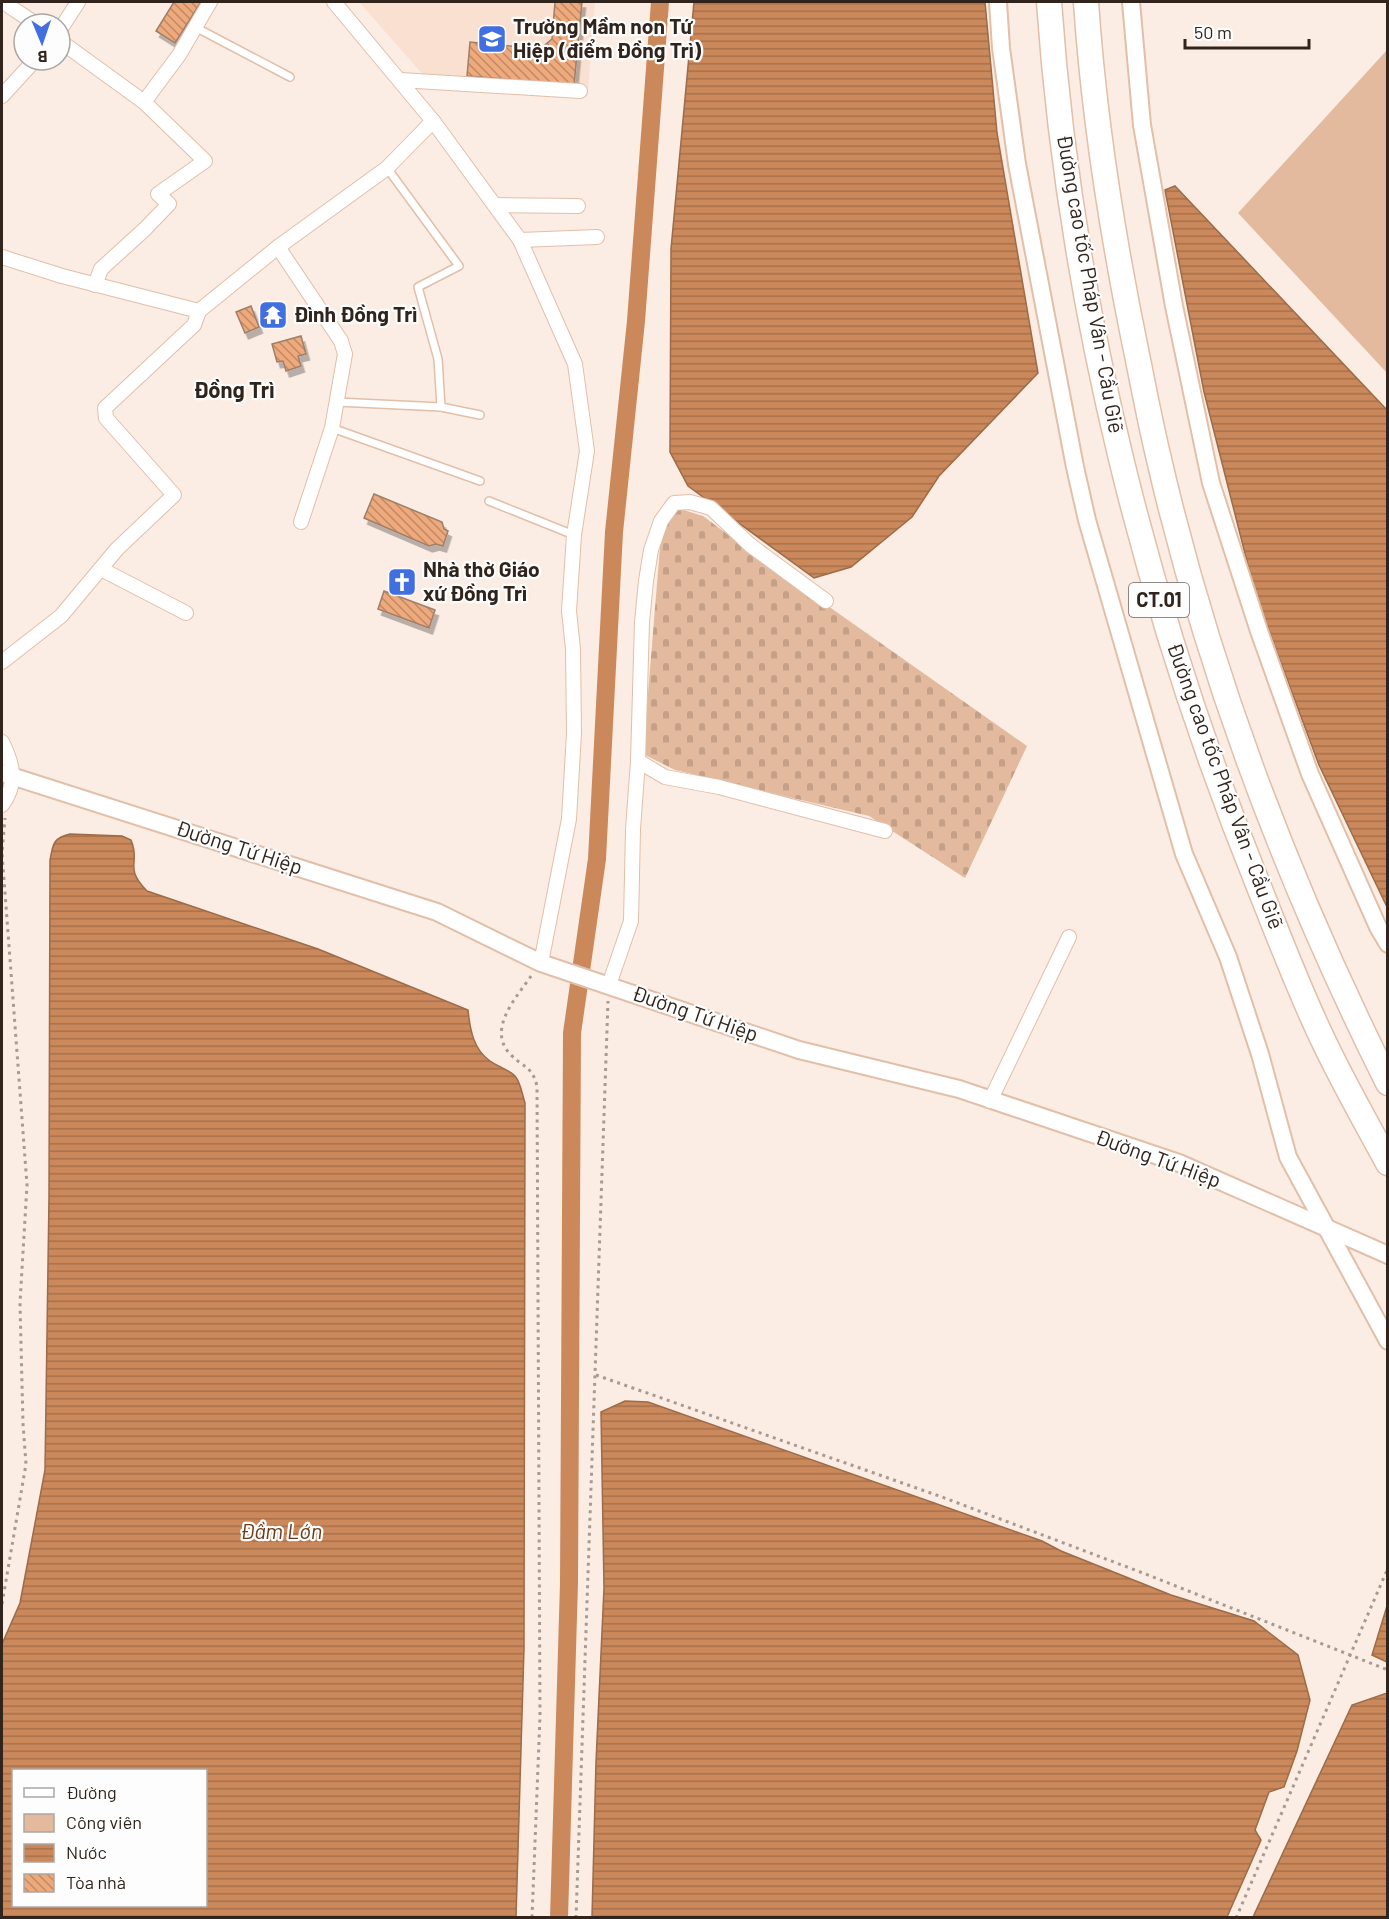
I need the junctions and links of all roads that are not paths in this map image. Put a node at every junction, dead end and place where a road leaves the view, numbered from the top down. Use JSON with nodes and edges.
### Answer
{"nodes":[{"id":1,"x":3,"y":2,"type":"edge"},
{"id":2,"x":210,"y":2,"type":"edge"},
{"id":3,"x":334,"y":2,"type":"edge"},
{"id":4,"x":998,"y":2,"type":"edge"},
{"id":5,"x":1049,"y":2,"type":"edge"},
{"id":6,"x":1086,"y":2,"type":"edge"},
{"id":7,"x":1131,"y":2,"type":"edge"},
{"id":8,"x":18,"y":12,"type":"edge"},
{"id":9,"x":195,"y":27,"type":"junction"},
{"id":10,"x":72,"y":50,"type":"edge"},
{"id":11,"x":23,"y":72,"type":"edge"},
{"id":12,"x":290,"y":77,"type":"dead end"},
{"id":13,"x":400,"y":80,"type":"junction"},
{"id":14,"x":580,"y":92,"type":"dead end"},
{"id":15,"x":2,"y":96,"type":"edge"},
{"id":16,"x":144,"y":102,"type":"junction"},
{"id":17,"x":433,"y":121,"type":"junction"},
{"id":18,"x":387,"y":168,"type":"junction"},
{"id":19,"x":495,"y":205,"type":"junction"},
{"id":20,"x":578,"y":206,"type":"dead end"},
{"id":21,"x":597,"y":237,"type":"dead end"},
{"id":22,"x":520,"y":240,"type":"junction"},
{"id":23,"x":278,"y":247,"type":"junction"},
{"id":24,"x":2,"y":257,"type":"edge"},
{"id":25,"x":95,"y":285,"type":"junction"},
{"id":26,"x":199,"y":311,"type":"junction"},
{"id":27,"x":337,"y":402,"type":"junction"},
{"id":28,"x":441,"y":407,"type":"junction"},
{"id":29,"x":480,"y":415,"type":"dead end"},
{"id":30,"x":332,"y":428,"type":"junction"},
{"id":31,"x":480,"y":481,"type":"dead end"},
{"id":32,"x":489,"y":501,"type":"dead end"},
{"id":33,"x":301,"y":522,"type":"dead end"},
{"id":34,"x":574,"y":535,"type":"junction"},
{"id":35,"x":101,"y":568,"type":"junction"},
{"id":36,"x":826,"y":601,"type":"dead end"},
{"id":37,"x":186,"y":612,"type":"dead end"},
{"id":38,"x":2,"y":662,"type":"edge"},
{"id":39,"x":2,"y":742,"type":"edge"},
{"id":40,"x":638,"y":761,"type":"junction"},
{"id":41,"x":7,"y":774,"type":"edge"},
{"id":42,"x":4,"y":802,"type":"edge"},
{"id":43,"x":885,"y":831,"type":"dead end"},
{"id":44,"x":1069,"y":937,"type":"dead end"},
{"id":45,"x":1388,"y":944,"type":"edge"},
{"id":46,"x":547,"y":965,"type":"junction"},
{"id":47,"x":609,"y":985,"type":"junction"},
{"id":48,"x":1388,"y":1083,"type":"edge"},
{"id":49,"x":990,"y":1101,"type":"junction"},
{"id":50,"x":1388,"y":1163,"type":"edge"},
{"id":51,"x":1327,"y":1230,"type":"junction"},
{"id":52,"x":1388,"y":1255,"type":"edge"},
{"id":53,"x":1388,"y":1341,"type":"edge"}],
"edges":[{"from":1,"to":8,"type":"street"},
{"from":2,"to":9,"type":"street"},
{"from":3,"to":13,"type":"street"},
{"from":4,"to":51,"type":"street"},
{"from":5,"to":50,"type":"highway","name":"Đường cao tốc Pháp Vân - Cầu Giẽ","number":"CT.01"},
{"from":6,"to":48,"type":"highway","name":"Đường cao tốc Pháp Vân - Cầu Giẽ","number":"CT.01"},
{"from":7,"to":45,"type":"street"},
{"from":9,"to":12,"type":"lane"},
{"from":9,"to":16,"type":"street"},
{"from":10,"to":16,"type":"street"},
{"from":11,"to":15,"type":"street"},
{"from":13,"to":14,"type":"street"},
{"from":13,"to":17,"type":"street"},
{"from":16,"to":25,"type":"street"},
{"from":17,"to":18,"type":"street"},
{"from":17,"to":19,"type":"street"},
{"from":18,"to":23,"type":"street"},
{"from":18,"to":28,"type":"lane"},
{"from":19,"to":20,"type":"street"},
{"from":19,"to":22,"type":"street"},
{"from":21,"to":22,"type":"street"},
{"from":22,"to":34,"type":"street"},
{"from":23,"to":26,"type":"street"},
{"from":23,"to":27,"type":"street"},
{"from":24,"to":25,"type":"street"},
{"from":25,"to":26,"type":"street"},
{"from":26,"to":35,"type":"street"},
{"from":27,"to":28,"type":"lane"},
{"from":27,"to":30,"type":"street"},
{"from":28,"to":29,"type":"lane"},
{"from":30,"to":31,"type":"lane"},
{"from":30,"to":33,"type":"street"},
{"from":32,"to":34,"type":"lane"},
{"from":34,"to":46,"type":"street"},
{"from":35,"to":37,"type":"street"},
{"from":35,"to":38,"type":"street"},
{"from":36,"to":40,"type":"street"},
{"from":39,"to":41,"type":"street"},
{"from":40,"to":43,"type":"street"},
{"from":40,"to":47,"type":"street"},
{"from":41,"to":42,"type":"street"},
{"from":41,"to":46,"type":"street","name":"Đường Tứ Hiệp"},
{"from":44,"to":49,"type":"street"},
{"from":46,"to":47,"type":"street","name":"Đường Tứ Hiệp"},
{"from":47,"to":49,"type":"street","name":"Đường Tứ Hiệp"},
{"from":49,"to":51,"type":"street","name":"Đường Tứ Hiệp"},
{"from":51,"to":52,"type":"street","name":"Đường Tứ Hiệp"},
{"from":51,"to":53,"type":"street"}]}
